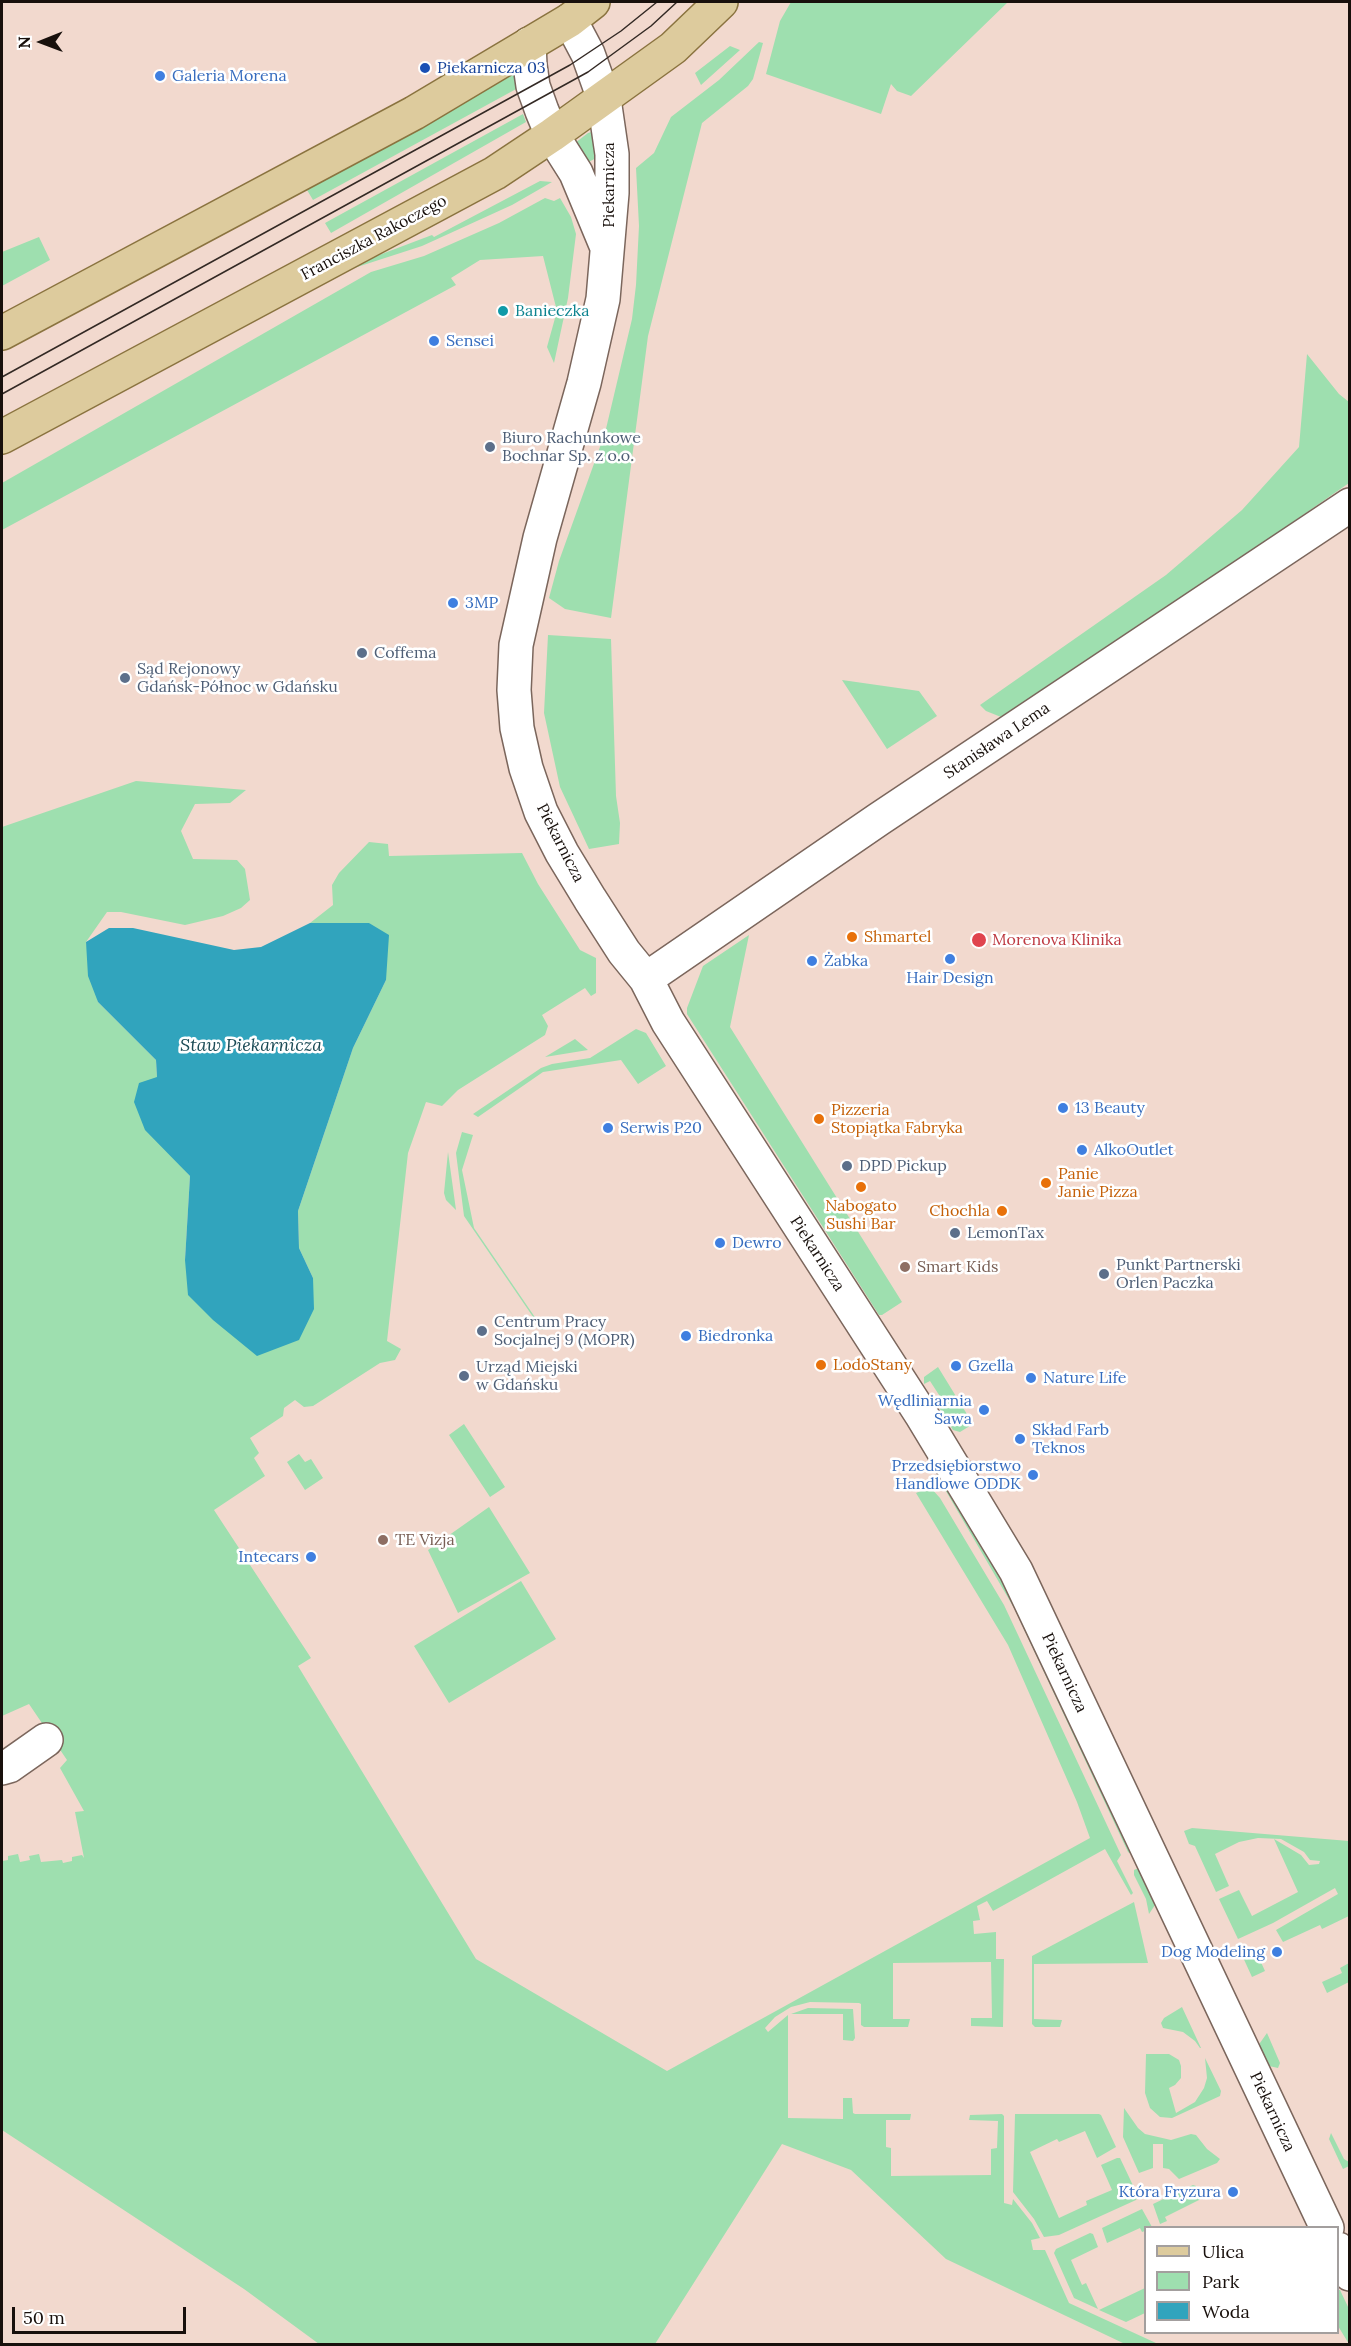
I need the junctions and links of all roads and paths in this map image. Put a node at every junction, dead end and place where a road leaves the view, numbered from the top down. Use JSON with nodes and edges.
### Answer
{"nodes":[{"id":1,"x":721,"y":2,"type":"edge"},
{"id":2,"x":581,"y":11,"type":"edge"},
{"id":3,"x":529,"y":44,"type":"junction"},
{"id":4,"x":604,"y":99,"type":"junction"},
{"id":5,"x":552,"y":135,"type":"junction"},
{"id":6,"x":608,"y":249,"type":"junction"},
{"id":7,"x":2,"y":333,"type":"edge"},
{"id":8,"x":2,"y":437,"type":"edge"},
{"id":9,"x":1350,"y":505,"type":"edge"},
{"id":10,"x":646,"y":979,"type":"junction"},
{"id":11,"x":46,"y":1740,"type":"dead end"},
{"id":12,"x":2,"y":1768,"type":"edge"},
{"id":13,"x":1327,"y":2226,"type":"edge"},
{"id":14,"x":1339,"y":2251,"type":"edge"},
{"id":15,"x":1350,"y":2274,"type":"edge"}],
"edges":[{"from":1,"to":4,"type":"main road","name":"Franciszka Rakoczego"},
{"from":2,"to":3,"type":"main road"},
{"from":2,"to":4,"type":"street","name":"Piekarnicza"},
{"from":3,"to":5,"type":"street","name":"Piekarnicza"},
{"from":3,"to":7,"type":"main road"},
{"from":4,"to":5,"type":"main road","name":"Franciszka Rakoczego"},
{"from":4,"to":6,"type":"street","name":"Piekarnicza"},
{"from":5,"to":6,"type":"street","name":"Piekarnicza"},
{"from":5,"to":8,"type":"main road","name":"Franciszka Rakoczego"},
{"from":6,"to":10,"type":"street","name":"Piekarnicza"},
{"from":9,"to":10,"type":"street","name":"Stanisława Lema"},
{"from":10,"to":13,"type":"street","name":"Piekarnicza"},
{"from":11,"to":12,"type":"street"},
{"from":14,"to":15,"type":"street"}]}
